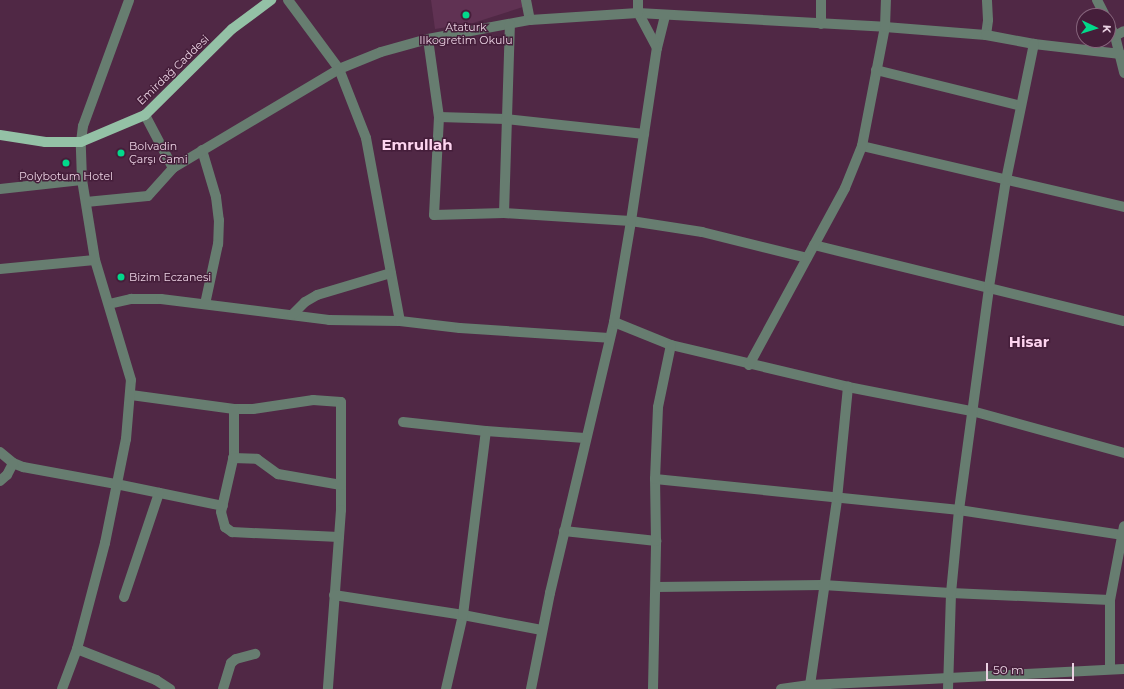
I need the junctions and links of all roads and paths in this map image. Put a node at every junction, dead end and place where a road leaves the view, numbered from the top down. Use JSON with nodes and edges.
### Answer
{"nodes":[{"id":1,"x":129,"y":0,"type":"edge"},
{"id":2,"x":271,"y":0,"type":"edge"},
{"id":3,"x":288,"y":0,"type":"edge"},
{"id":4,"x":526,"y":0,"type":"edge"},
{"id":5,"x":638,"y":0,"type":"edge"},
{"id":6,"x":821,"y":0,"type":"edge"},
{"id":7,"x":886,"y":0,"type":"edge"},
{"id":8,"x":987,"y":0,"type":"edge"},
{"id":9,"x":638,"y":13,"type":"junction"},
{"id":10,"x":665,"y":15,"type":"junction"},
{"id":11,"x":530,"y":20,"type":"junction"},
{"id":12,"x":510,"y":24,"type":"junction"},
{"id":13,"x":821,"y":24,"type":"junction"},
{"id":14,"x":885,"y":27,"type":"junction"},
{"id":15,"x":1119,"y":34,"type":"edge"},
{"id":16,"x":986,"y":35,"type":"junction"},
{"id":17,"x":428,"y":39,"type":"junction"},
{"id":18,"x":1034,"y":44,"type":"junction"},
{"id":19,"x":657,"y":48,"type":"junction"},
{"id":20,"x":1120,"y":54,"type":"junction"},
{"id":21,"x":339,"y":69,"type":"junction"},
{"id":22,"x":876,"y":70,"type":"junction"},
{"id":23,"x":1124,"y":73,"type":"edge"},
{"id":24,"x":1021,"y":106,"type":"junction"},
{"id":25,"x":145,"y":114,"type":"junction"},
{"id":26,"x":439,"y":117,"type":"junction"},
{"id":27,"x":506,"y":119,"type":"junction"},
{"id":28,"x":644,"y":134,"type":"junction"},
{"id":29,"x":0,"y":135,"type":"edge"},
{"id":30,"x":81,"y":142,"type":"junction"},
{"id":31,"x":862,"y":146,"type":"junction"},
{"id":32,"x":202,"y":150,"type":"junction"},
{"id":33,"x":173,"y":168,"type":"junction"},
{"id":34,"x":82,"y":180,"type":"junction"},
{"id":35,"x":1006,"y":180,"type":"junction"},
{"id":36,"x":0,"y":189,"type":"edge"},
{"id":37,"x":86,"y":202,"type":"junction"},
{"id":38,"x":1124,"y":207,"type":"edge"},
{"id":39,"x":504,"y":213,"type":"junction"},
{"id":40,"x":631,"y":221,"type":"junction"},
{"id":41,"x":814,"y":245,"type":"junction"},
{"id":42,"x":807,"y":258,"type":"junction"},
{"id":43,"x":95,"y":260,"type":"junction"},
{"id":44,"x":0,"y":269,"type":"edge"},
{"id":45,"x":391,"y":273,"type":"junction"},
{"id":46,"x":989,"y":287,"type":"junction"},
{"id":47,"x":109,"y":304,"type":"junction"},
{"id":48,"x":205,"y":304,"type":"junction"},
{"id":49,"x":292,"y":315,"type":"junction"},
{"id":50,"x":400,"y":321,"type":"junction"},
{"id":51,"x":1124,"y":321,"type":"edge"},
{"id":52,"x":614,"y":322,"type":"junction"},
{"id":53,"x":609,"y":338,"type":"junction"},
{"id":54,"x":671,"y":345,"type":"junction"},
{"id":55,"x":749,"y":365,"type":"junction"},
{"id":56,"x":848,"y":387,"type":"junction"},
{"id":57,"x":131,"y":395,"type":"junction"},
{"id":58,"x":234,"y":409,"type":"junction"},
{"id":59,"x":972,"y":411,"type":"junction"},
{"id":60,"x":403,"y":422,"type":"dead end"},
{"id":61,"x":486,"y":431,"type":"junction"},
{"id":62,"x":585,"y":438,"type":"junction"},
{"id":63,"x":0,"y":452,"type":"edge"},
{"id":64,"x":1124,"y":453,"type":"edge"},
{"id":65,"x":233,"y":458,"type":"junction"},
{"id":66,"x":13,"y":463,"type":"junction"},
{"id":67,"x":655,"y":479,"type":"junction"},
{"id":68,"x":0,"y":481,"type":"edge"},
{"id":69,"x":116,"y":484,"type":"junction"},
{"id":70,"x":341,"y":485,"type":"junction"},
{"id":71,"x":159,"y":493,"type":"junction"},
{"id":72,"x":837,"y":499,"type":"junction"},
{"id":73,"x":223,"y":506,"type":"junction"},
{"id":74,"x":959,"y":510,"type":"junction"},
{"id":75,"x":564,"y":531,"type":"junction"},
{"id":76,"x":1123,"y":531,"type":"edge"},
{"id":77,"x":339,"y":536,"type":"junction"},
{"id":78,"x":656,"y":541,"type":"junction"},
{"id":79,"x":823,"y":584,"type":"junction"},
{"id":80,"x":656,"y":587,"type":"junction"},
{"id":81,"x":951,"y":594,"type":"junction"},
{"id":82,"x":334,"y":595,"type":"junction"},
{"id":83,"x":124,"y":598,"type":"dead end"},
{"id":84,"x":1110,"y":600,"type":"junction"},
{"id":85,"x":463,"y":615,"type":"junction"},
{"id":86,"x":542,"y":630,"type":"junction"},
{"id":87,"x":77,"y":649,"type":"junction"},
{"id":88,"x":254,"y":654,"type":"dead end"},
{"id":89,"x":1110,"y":669,"type":"junction"},
{"id":90,"x":1124,"y":669,"type":"edge"},
{"id":91,"x":948,"y":677,"type":"junction"},
{"id":92,"x":806,"y":686,"type":"edge"},
{"id":93,"x":62,"y":689,"type":"edge"},
{"id":94,"x":170,"y":689,"type":"edge"},
{"id":95,"x":222,"y":689,"type":"edge"},
{"id":96,"x":328,"y":689,"type":"edge"},
{"id":97,"x":446,"y":689,"type":"edge"},
{"id":98,"x":531,"y":689,"type":"edge"},
{"id":99,"x":653,"y":689,"type":"edge"},
{"id":100,"x":781,"y":689,"type":"edge"},
{"id":101,"x":948,"y":689,"type":"edge"}],
"edges":[{"from":1,"to":30,"type":"street"},
{"from":2,"to":25,"type":"main road","name":"Emirdağ Caddesi"},
{"from":3,"to":21,"type":"street"},
{"from":4,"to":11,"type":"street"},
{"from":5,"to":9,"type":"street"},
{"from":6,"to":13,"type":"street"},
{"from":7,"to":14,"type":"street"},
{"from":8,"to":16,"type":"street"},
{"from":9,"to":10,"type":"street"},
{"from":9,"to":11,"type":"street"},
{"from":9,"to":19,"type":"street"},
{"from":10,"to":13,"type":"street"},
{"from":10,"to":19,"type":"street"},
{"from":11,"to":12,"type":"street"},
{"from":12,"to":17,"type":"street"},
{"from":12,"to":27,"type":"street"},
{"from":13,"to":14,"type":"street"},
{"from":14,"to":16,"type":"street"},
{"from":14,"to":22,"type":"street"},
{"from":15,"to":20,"type":"street"},
{"from":16,"to":18,"type":"street"},
{"from":17,"to":21,"type":"street"},
{"from":17,"to":26,"type":"street"},
{"from":18,"to":20,"type":"street"},
{"from":18,"to":24,"type":"street"},
{"from":19,"to":28,"type":"street"},
{"from":20,"to":23,"type":"street"},
{"from":21,"to":32,"type":"street"},
{"from":21,"to":45,"type":"street"},
{"from":22,"to":24,"type":"street"},
{"from":22,"to":31,"type":"street"},
{"from":24,"to":35,"type":"street"},
{"from":25,"to":30,"type":"main road","name":"Emirdağ Caddesi"},
{"from":25,"to":33,"type":"street"},
{"from":26,"to":27,"type":"street"},
{"from":26,"to":39,"type":"street"},
{"from":27,"to":28,"type":"street"},
{"from":27,"to":39,"type":"street"},
{"from":28,"to":40,"type":"street"},
{"from":29,"to":30,"type":"main road"},
{"from":30,"to":34,"type":"street"},
{"from":31,"to":35,"type":"street"},
{"from":31,"to":41,"type":"street"},
{"from":32,"to":33,"type":"street"},
{"from":32,"to":48,"type":"street"},
{"from":33,"to":37,"type":"street"},
{"from":34,"to":36,"type":"street"},
{"from":34,"to":37,"type":"street"},
{"from":35,"to":38,"type":"street"},
{"from":35,"to":46,"type":"street"},
{"from":37,"to":43,"type":"street"},
{"from":39,"to":40,"type":"street"},
{"from":40,"to":42,"type":"street"},
{"from":40,"to":52,"type":"street"},
{"from":41,"to":42,"type":"street"},
{"from":41,"to":46,"type":"street"},
{"from":42,"to":55,"type":"street"},
{"from":43,"to":44,"type":"street"},
{"from":43,"to":47,"type":"street"},
{"from":45,"to":49,"type":"street"},
{"from":45,"to":50,"type":"street"},
{"from":46,"to":51,"type":"street"},
{"from":46,"to":59,"type":"street"},
{"from":47,"to":48,"type":"street"},
{"from":47,"to":57,"type":"street"},
{"from":48,"to":49,"type":"street"},
{"from":49,"to":50,"type":"street"},
{"from":50,"to":53,"type":"street"},
{"from":52,"to":53,"type":"street"},
{"from":52,"to":54,"type":"street"},
{"from":53,"to":62,"type":"street"},
{"from":54,"to":55,"type":"street"},
{"from":54,"to":67,"type":"street"},
{"from":55,"to":56,"type":"street"},
{"from":56,"to":59,"type":"street"},
{"from":56,"to":72,"type":"street"},
{"from":57,"to":58,"type":"street"},
{"from":57,"to":69,"type":"street"},
{"from":58,"to":65,"type":"street"},
{"from":58,"to":70,"type":"street"},
{"from":59,"to":64,"type":"street"},
{"from":59,"to":74,"type":"street"},
{"from":60,"to":61,"type":"street"},
{"from":61,"to":62,"type":"street"},
{"from":61,"to":85,"type":"street"},
{"from":62,"to":75,"type":"street"},
{"from":63,"to":66,"type":"street"},
{"from":65,"to":70,"type":"street"},
{"from":65,"to":73,"type":"street"},
{"from":66,"to":68,"type":"street"},
{"from":66,"to":69,"type":"street"},
{"from":67,"to":72,"type":"street"},
{"from":67,"to":78,"type":"street"},
{"from":69,"to":71,"type":"street"},
{"from":69,"to":87,"type":"street"},
{"from":70,"to":77,"type":"street"},
{"from":71,"to":73,"type":"street"},
{"from":71,"to":83,"type":"street"},
{"from":72,"to":74,"type":"street"},
{"from":72,"to":79,"type":"street"},
{"from":73,"to":77,"type":"street"},
{"from":74,"to":76,"type":"street"},
{"from":74,"to":81,"type":"street"},
{"from":75,"to":78,"type":"street"},
{"from":75,"to":86,"type":"street"},
{"from":76,"to":84,"type":"street"},
{"from":77,"to":82,"type":"street"},
{"from":78,"to":80,"type":"street"},
{"from":79,"to":80,"type":"street"},
{"from":79,"to":81,"type":"street"},
{"from":79,"to":92,"type":"street"},
{"from":80,"to":99,"type":"street"},
{"from":81,"to":84,"type":"street"},
{"from":81,"to":91,"type":"street"},
{"from":82,"to":85,"type":"street"},
{"from":82,"to":96,"type":"street"},
{"from":84,"to":89,"type":"street"},
{"from":85,"to":86,"type":"street"},
{"from":85,"to":97,"type":"street"},
{"from":86,"to":98,"type":"street"},
{"from":87,"to":93,"type":"street"},
{"from":87,"to":94,"type":"street"},
{"from":88,"to":95,"type":"street"},
{"from":89,"to":90,"type":"street"},
{"from":89,"to":91,"type":"street"},
{"from":91,"to":92,"type":"street"},
{"from":91,"to":101,"type":"street"},
{"from":92,"to":100,"type":"street"}]}
